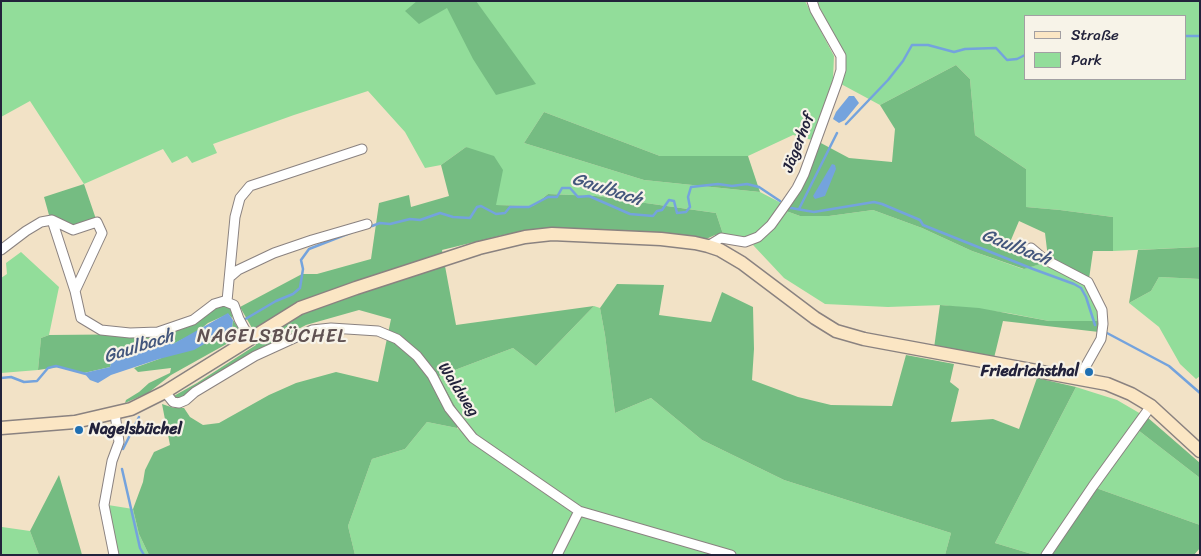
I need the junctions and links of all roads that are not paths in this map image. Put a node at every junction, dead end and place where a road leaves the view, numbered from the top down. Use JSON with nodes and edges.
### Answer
{"nodes":[{"id":1,"x":812,"y":1,"type":"edge"},
{"id":2,"x":362,"y":149,"type":"dead end"},
{"id":3,"x":52,"y":220,"type":"junction"},
{"id":4,"x":367,"y":224,"type":"dead end"},
{"id":5,"x":708,"y":246,"type":"junction"},
{"id":6,"x":1031,"y":248,"type":"dead end"},
{"id":7,"x":1,"y":250,"type":"edge"},
{"id":8,"x":231,"y":276,"type":"junction"},
{"id":9,"x":75,"y":291,"type":"junction"},
{"id":10,"x":227,"y":301,"type":"junction"},
{"id":11,"x":250,"y":339,"type":"junction"},
{"id":12,"x":1079,"y":378,"type":"junction"},
{"id":13,"x":165,"y":392,"type":"junction"},
{"id":14,"x":1151,"y":406,"type":"junction"},
{"id":15,"x":115,"y":414,"type":"junction"},
{"id":16,"x":1,"y":428,"type":"edge"},
{"id":17,"x":1200,"y":451,"type":"edge"},
{"id":18,"x":579,"y":511,"type":"junction"},
{"id":19,"x":114,"y":555,"type":"edge"},
{"id":20,"x":557,"y":555,"type":"edge"},
{"id":21,"x":731,"y":555,"type":"edge"},
{"id":22,"x":1046,"y":555,"type":"edge"}],
"edges":[{"from":1,"to":5,"type":"street","name":"Jägerhof"},
{"from":2,"to":8,"type":"street"},
{"from":3,"to":7,"type":"street"},
{"from":3,"to":9,"type":"street"},
{"from":3,"to":9,"type":"street"},
{"from":4,"to":8,"type":"street"},
{"from":5,"to":11,"type":"main road"},
{"from":5,"to":12,"type":"main road"},
{"from":6,"to":12,"type":"street"},
{"from":8,"to":10,"type":"street"},
{"from":9,"to":10,"type":"street"},
{"from":10,"to":11,"type":"street"},
{"from":11,"to":13,"type":"main road"},
{"from":12,"to":14,"type":"main road"},
{"from":13,"to":15,"type":"main road"},
{"from":13,"to":18,"type":"street","name":"Waldweg"},
{"from":14,"to":17,"type":"main road"},
{"from":14,"to":22,"type":"street"},
{"from":15,"to":16,"type":"main road"},
{"from":15,"to":19,"type":"street"},
{"from":18,"to":20,"type":"street"},
{"from":18,"to":21,"type":"street","name":"Waldweg"}]}
